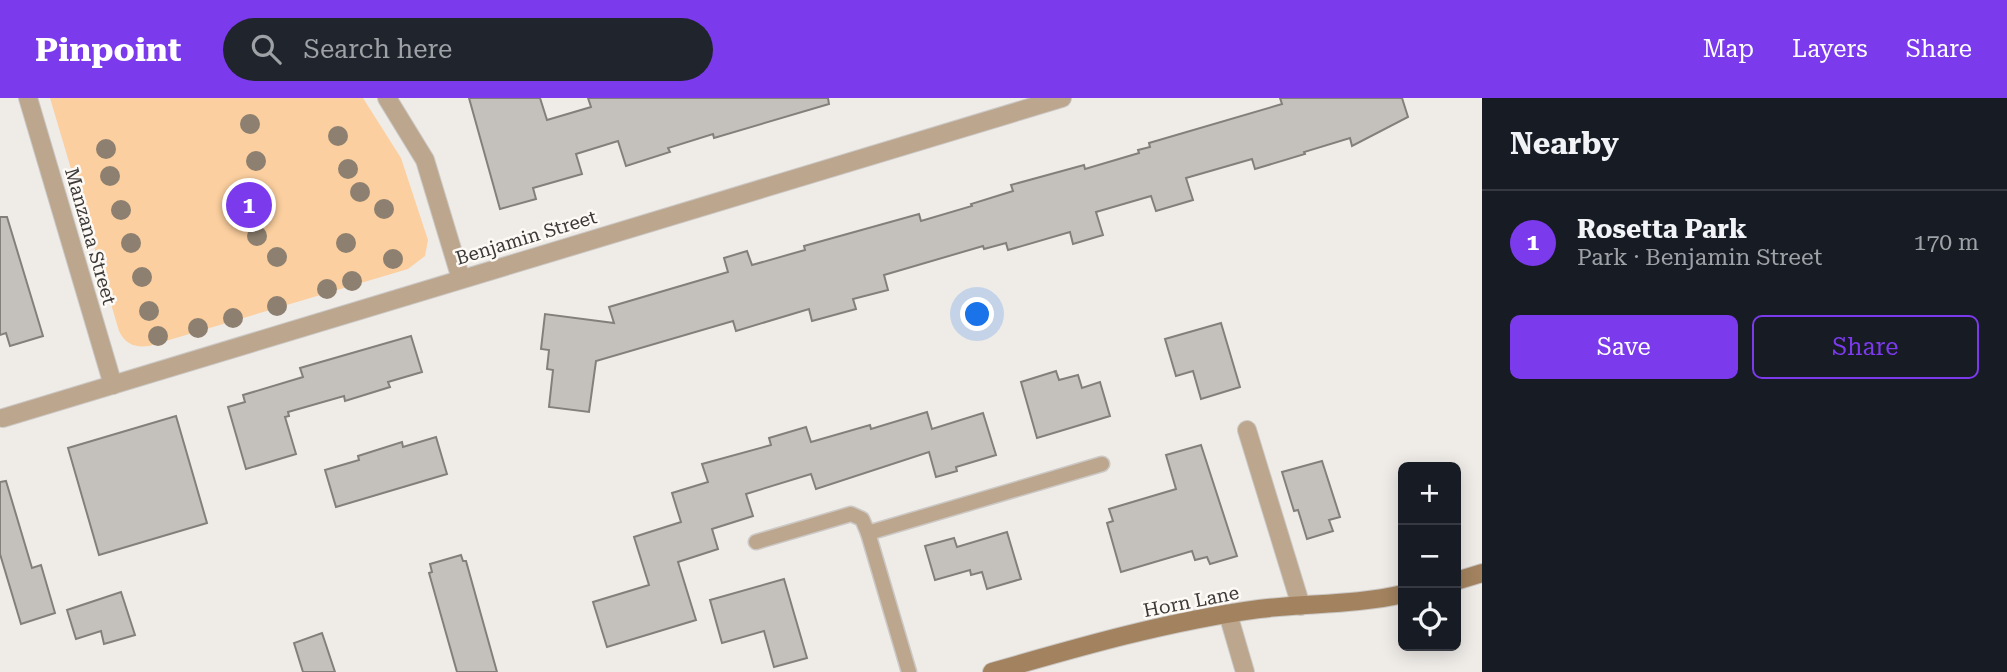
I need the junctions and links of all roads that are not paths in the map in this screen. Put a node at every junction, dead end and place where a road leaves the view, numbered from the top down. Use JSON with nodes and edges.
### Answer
{"nodes":[{"id":1,"x":28,"y":98,"type":"edge"},
{"id":2,"x":387,"y":98,"type":"edge"},
{"id":3,"x":1062,"y":98,"type":"edge"},
{"id":4,"x":461,"y":279,"type":"junction"},
{"id":5,"x":113,"y":385,"type":"junction"},
{"id":6,"x":3,"y":418,"type":"dead end"},
{"id":7,"x":1247,"y":430,"type":"dead end"},
{"id":8,"x":1102,"y":464,"type":"dead end"},
{"id":9,"x":868,"y":533,"type":"junction"},
{"id":10,"x":756,"y":541,"type":"dead end"},
{"id":11,"x":1482,"y":573,"type":"edge"},
{"id":12,"x":1461,"y":579,"type":"edge"},
{"id":13,"x":1398,"y":595,"type":"edge"},
{"id":14,"x":1301,"y":606,"type":"junction"},
{"id":15,"x":1228,"y":614,"type":"junction"},
{"id":16,"x":909,"y":672,"type":"edge"},
{"id":17,"x":992,"y":672,"type":"edge"},
{"id":18,"x":1245,"y":672,"type":"edge"}],
"edges":[{"from":1,"to":5,"type":"street","name":"Manzana Street"},
{"from":2,"to":4,"type":"street"},
{"from":3,"to":4,"type":"street","name":"Benjamin Street"},
{"from":4,"to":5,"type":"street","name":"Benjamin Street"},
{"from":5,"to":6,"type":"street","name":"Benjamin Street"},
{"from":7,"to":14,"type":"street"},
{"from":8,"to":9,"type":"lane"},
{"from":9,"to":10,"type":"lane"},
{"from":9,"to":16,"type":"lane"},
{"from":11,"to":12,"type":"street"},
{"from":13,"to":14,"type":"street","name":"Horn Lane"},
{"from":14,"to":15,"type":"street","name":"Horn Lane"},
{"from":15,"to":17,"type":"street","name":"Horn Lane"},
{"from":15,"to":18,"type":"street"}]}
